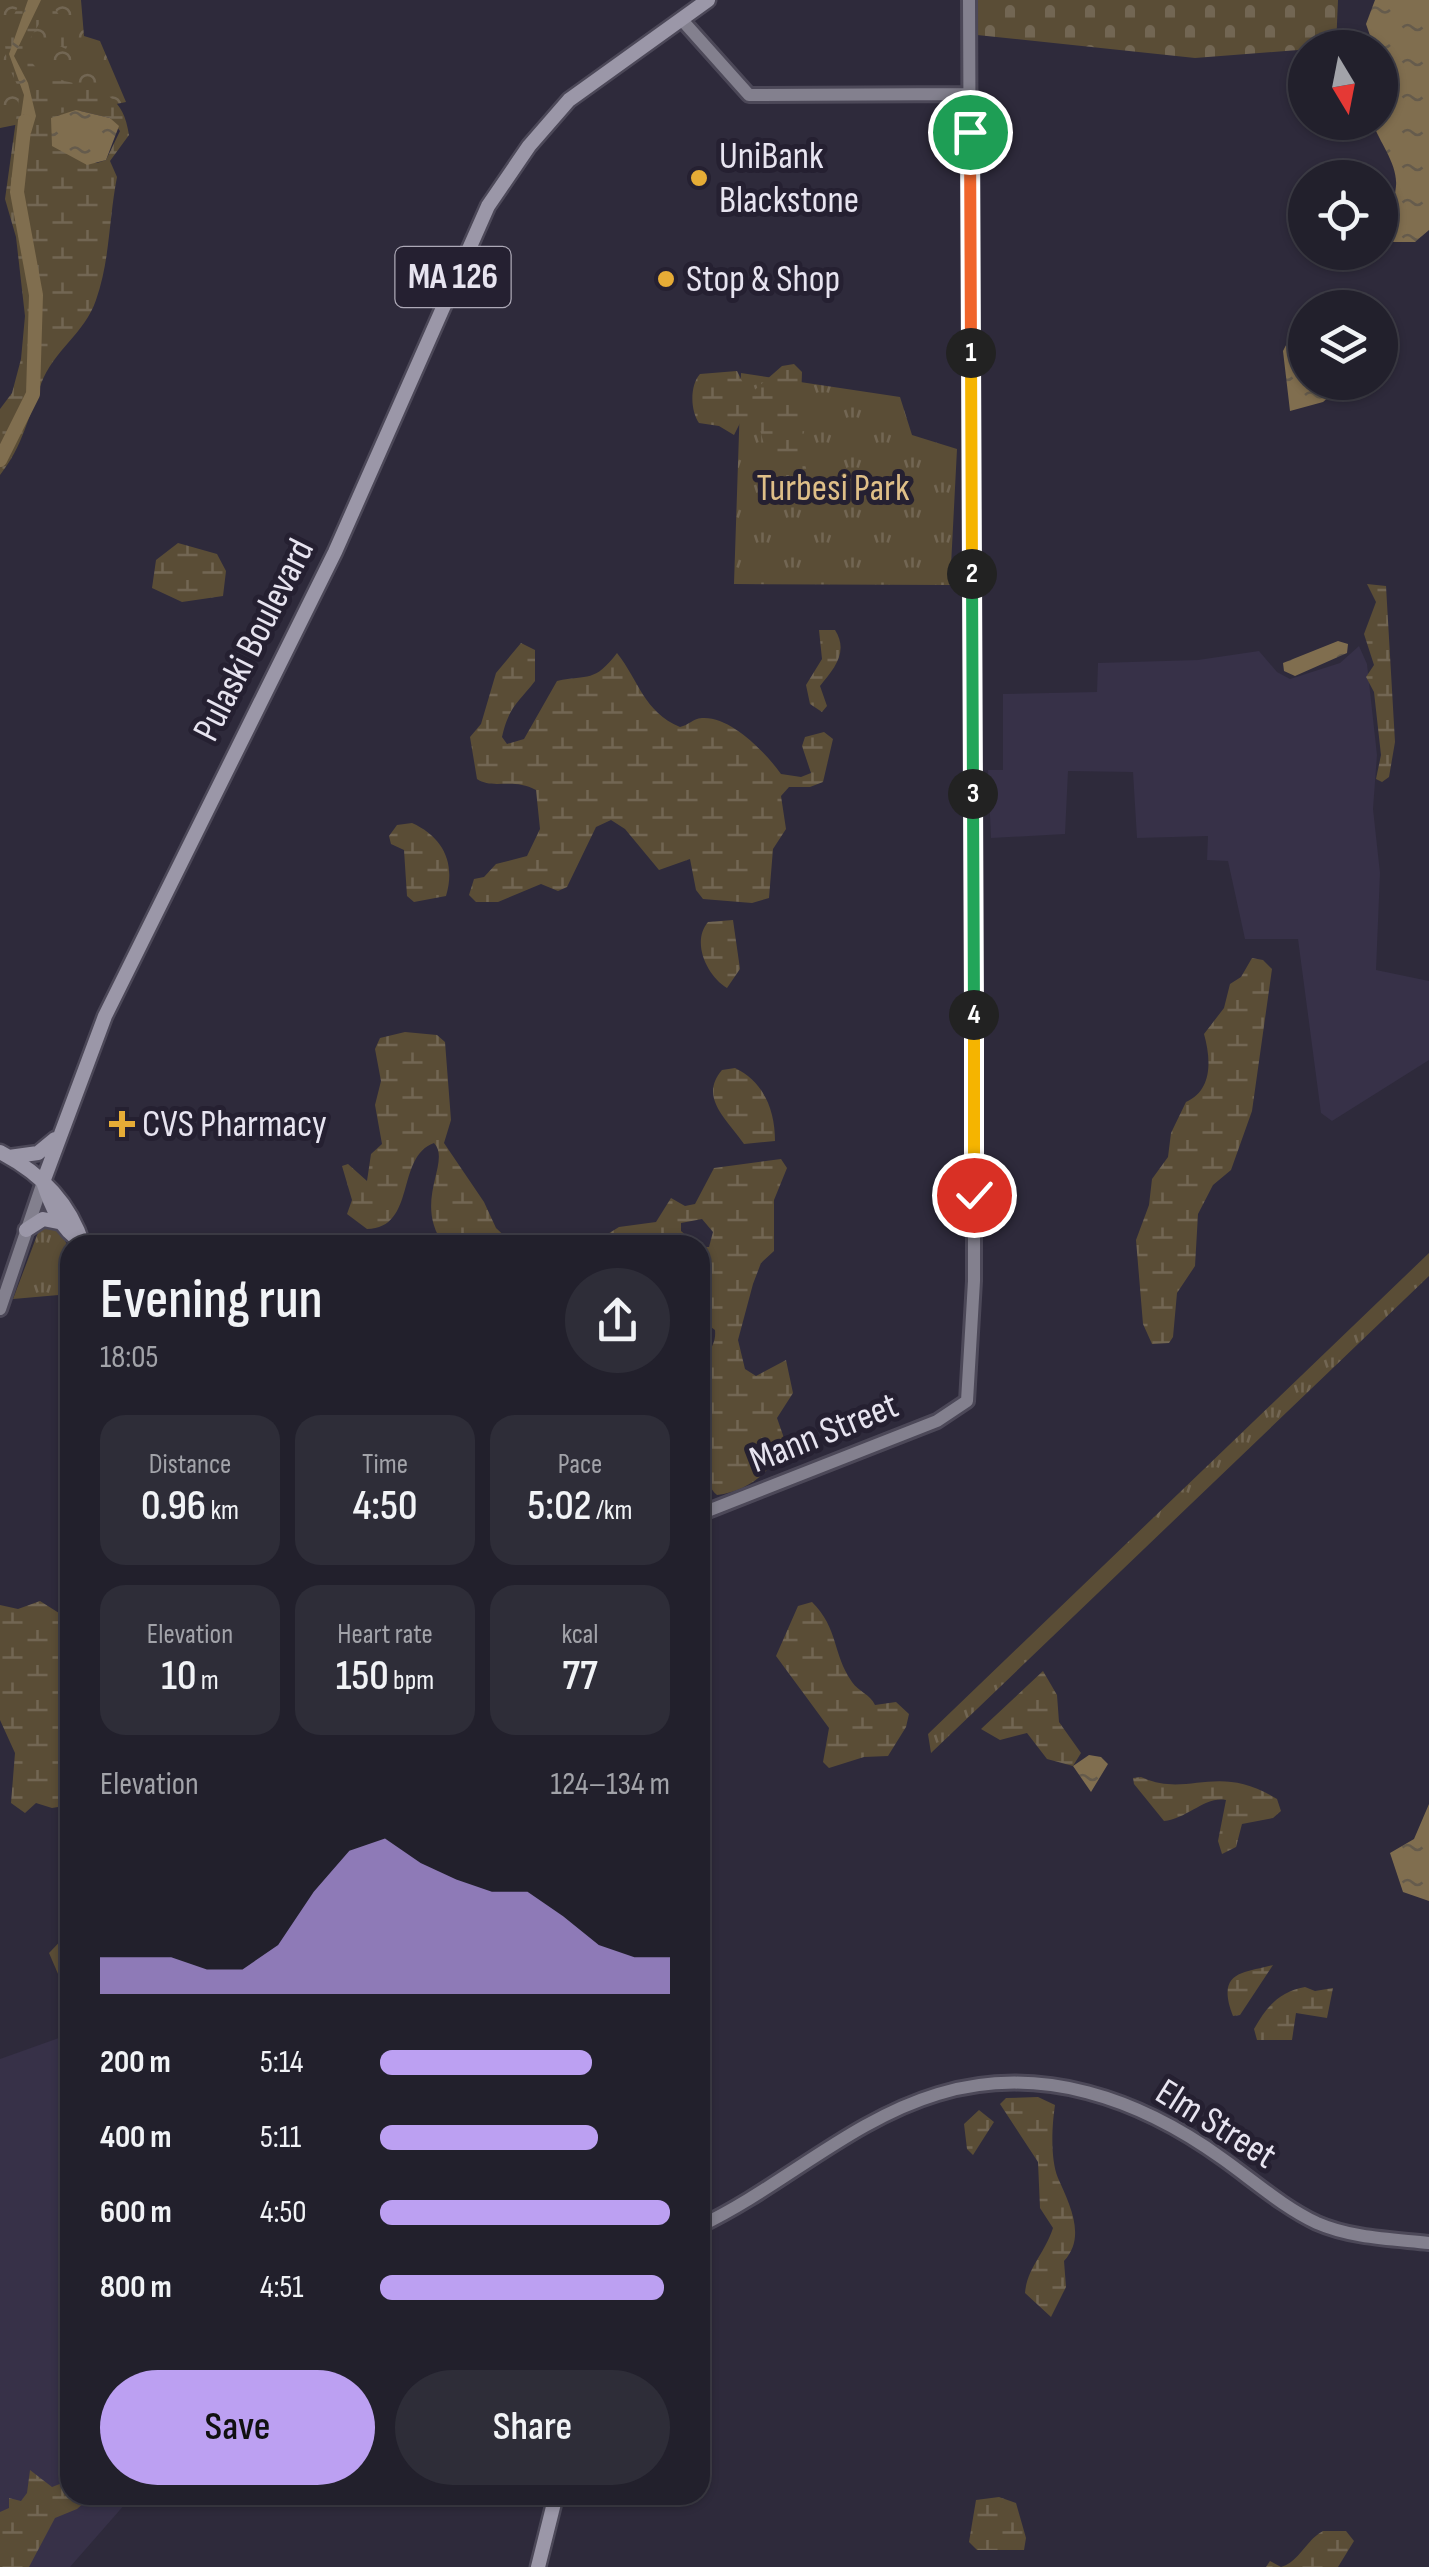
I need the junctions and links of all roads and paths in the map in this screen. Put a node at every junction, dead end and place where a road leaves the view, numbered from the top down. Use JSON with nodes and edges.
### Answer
{"nodes":[{"id":1,"x":708,"y":0,"type":"edge"},
{"id":2,"x":970,"y":0,"type":"edge"},
{"id":3,"x":682,"y":20,"type":"junction"},
{"id":4,"x":970,"y":94,"type":"junction"},
{"id":5,"x":59,"y":1136,"type":"junction"},
{"id":6,"x":4,"y":1154,"type":"edge"},
{"id":7,"x":43,"y":1182,"type":"junction"},
{"id":8,"x":63,"y":1223,"type":"junction"},
{"id":9,"x":26,"y":1230,"type":"junction"},
{"id":10,"x":74,"y":1235,"type":"edge"},
{"id":11,"x":81,"y":1235,"type":"edge"},
{"id":12,"x":0,"y":1310,"type":"edge"},
{"id":13,"x":710,"y":1510,"type":"edge"},
{"id":14,"x":710,"y":2220,"type":"edge"},
{"id":15,"x":1429,"y":2243,"type":"edge"},
{"id":16,"x":554,"y":2505,"type":"edge"},
{"id":17,"x":538,"y":2567,"type":"edge"}],
"edges":[{"from":1,"to":3,"type":"main road","number":"MA 126"},
{"from":2,"to":4,"type":"street"},
{"from":3,"to":4,"type":"street"},
{"from":3,"to":5,"type":"main road","name":"Pulaski Boulevard","number":"MA 126"},
{"from":4,"to":13,"type":"street","name":"Mann Street"},
{"from":5,"to":6,"type":"main road"},
{"from":5,"to":7,"type":"main road","name":"Pulaski Boulevard","number":"MA 126"},
{"from":6,"to":7,"type":"main road"},
{"from":7,"to":8,"type":"main road"},
{"from":7,"to":9,"type":"street","name":"Pulaski Boulevard"},
{"from":7,"to":11,"type":"main road"},
{"from":8,"to":9,"type":"main road"},
{"from":8,"to":10,"type":"main road"},
{"from":9,"to":12,"type":"street","name":"Pulaski Boulevard"},
{"from":14,"to":15,"type":"street","name":"Elm Street"},
{"from":16,"to":17,"type":"main road"}]}
